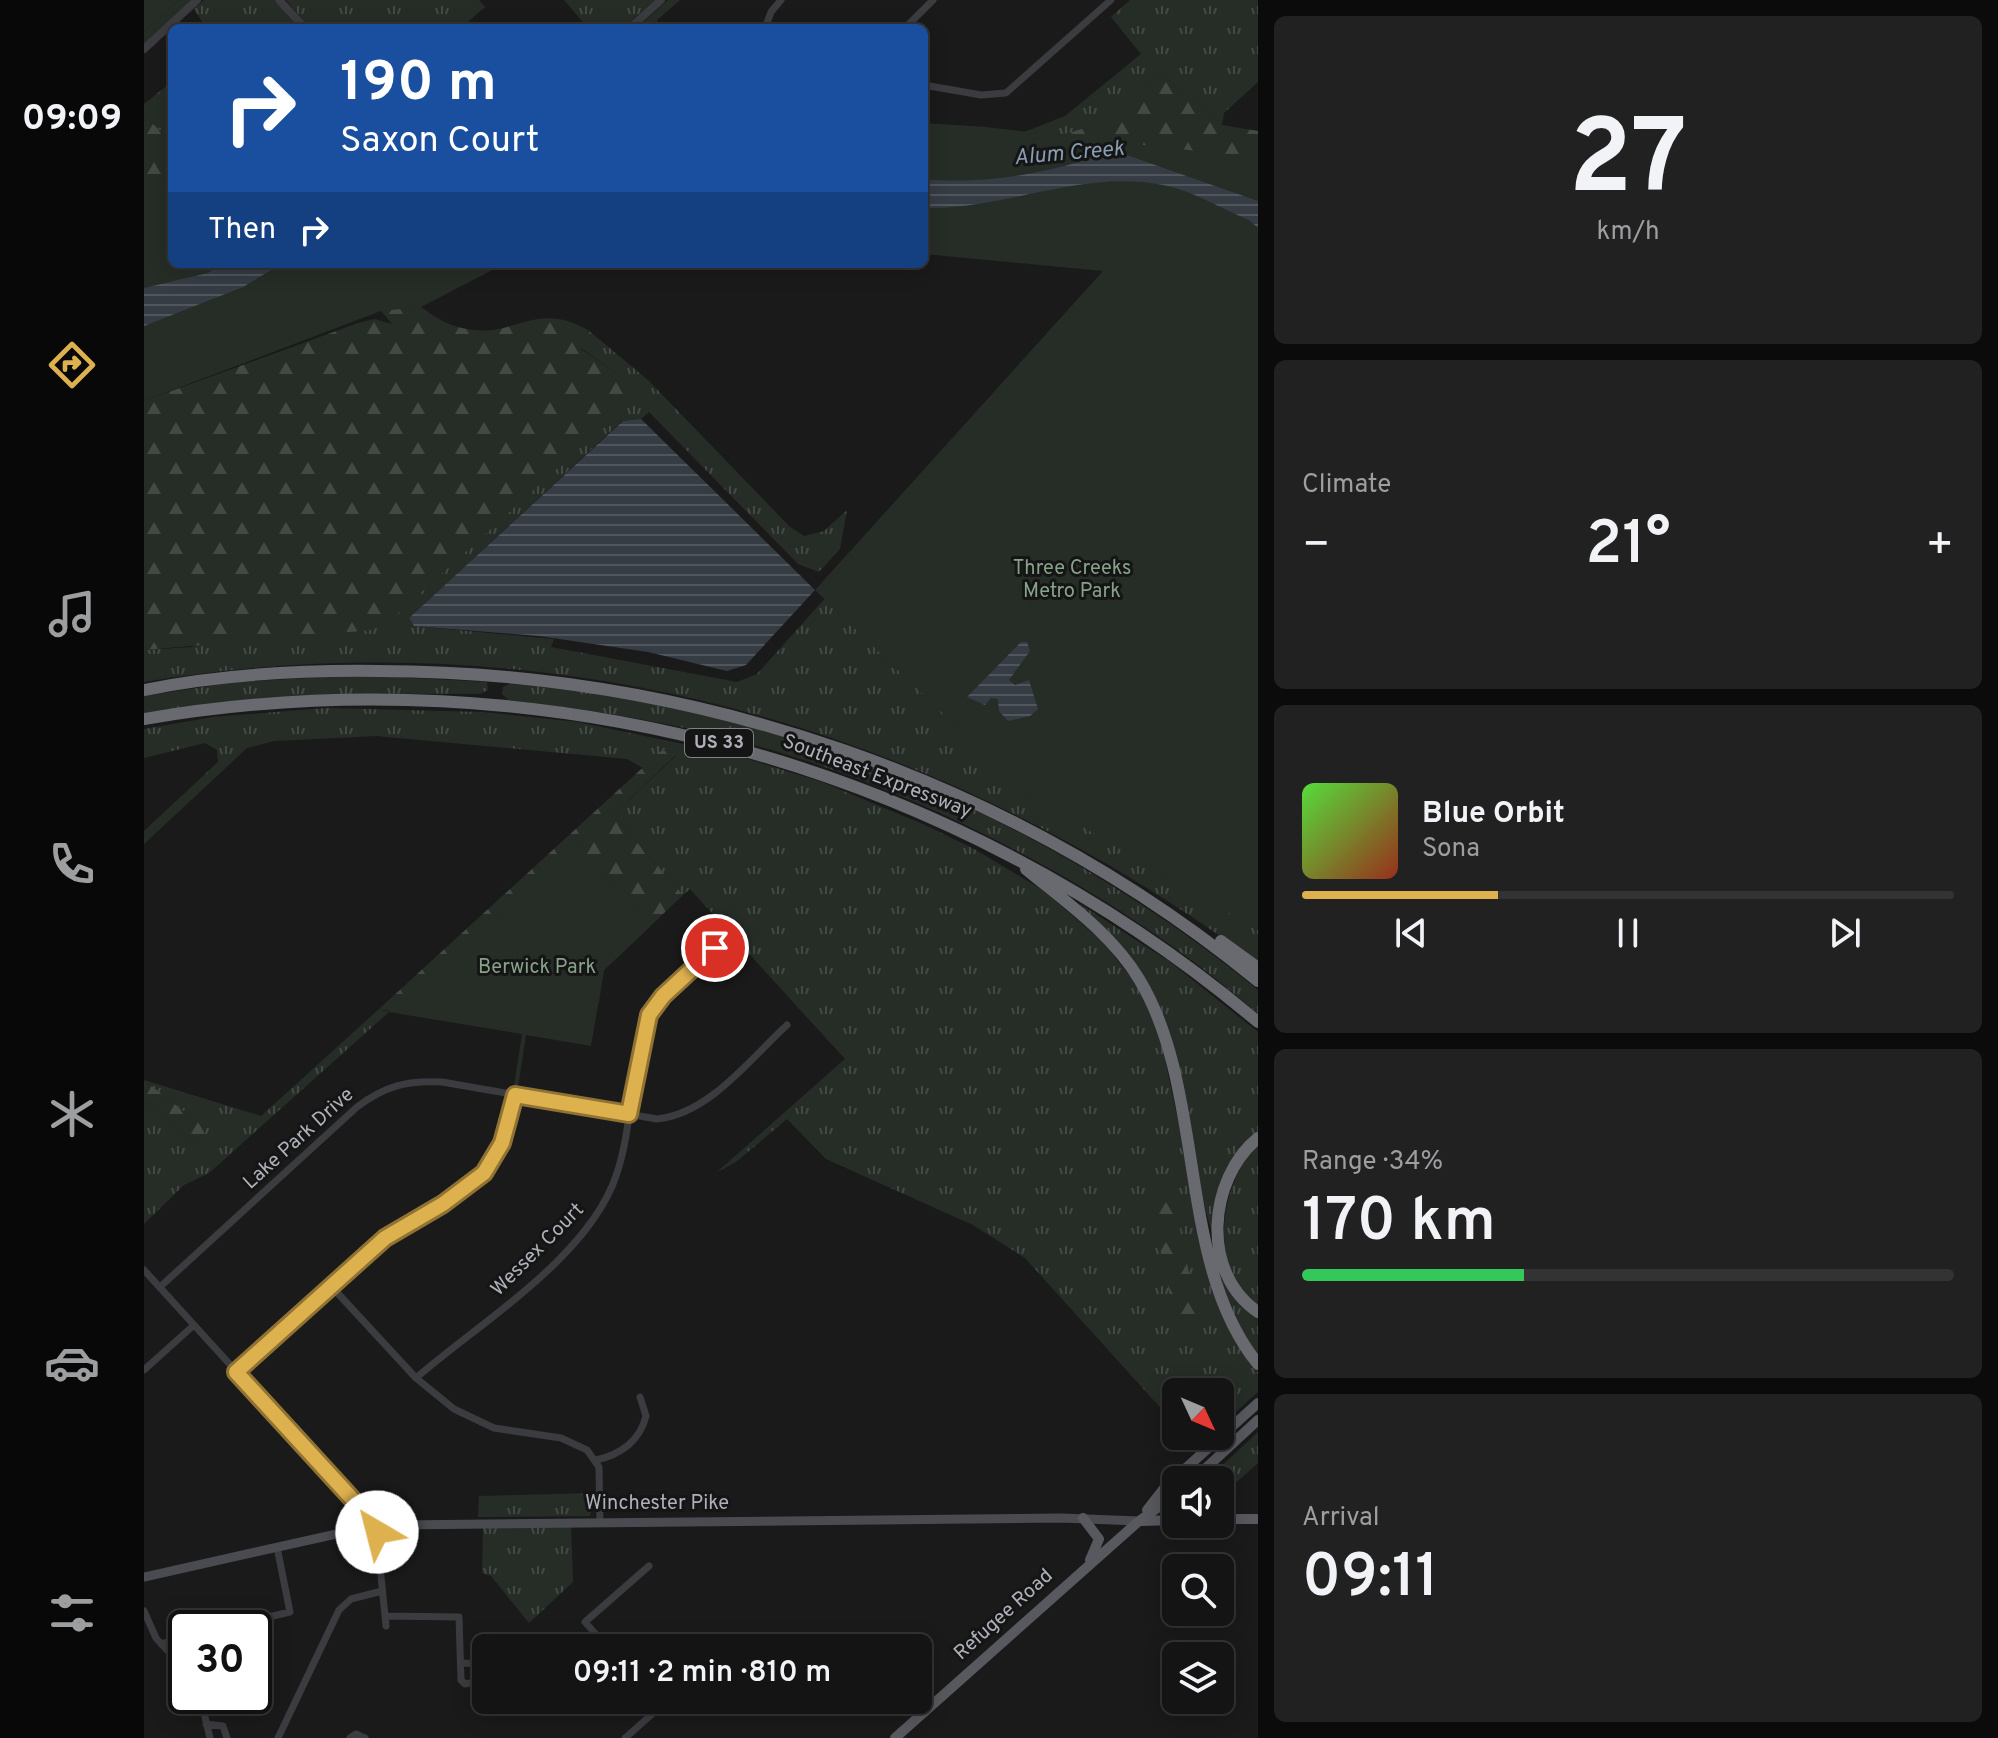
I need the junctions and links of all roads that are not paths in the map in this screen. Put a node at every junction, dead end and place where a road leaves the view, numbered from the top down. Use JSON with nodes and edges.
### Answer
{"nodes":[{"id":1,"x":197,"y":0,"type":"edge"},
{"id":2,"x":279,"y":0,"type":"edge"},
{"id":3,"x":661,"y":0,"type":"edge"},
{"id":4,"x":781,"y":0,"type":"edge"},
{"id":5,"x":933,"y":0,"type":"edge"},
{"id":6,"x":1110,"y":0,"type":"edge"},
{"id":7,"x":171,"y":24,"type":"edge"},
{"id":8,"x":301,"y":24,"type":"edge"},
{"id":9,"x":634,"y":24,"type":"edge"},
{"id":10,"x":765,"y":24,"type":"edge"},
{"id":11,"x":909,"y":24,"type":"edge"},
{"id":12,"x":168,"y":27,"type":"edge"},
{"id":13,"x":144,"y":49,"type":"edge"},
{"id":14,"x":928,"y":86,"type":"edge"},
{"id":15,"x":144,"y":690,"type":"edge"},
{"id":16,"x":144,"y":719,"type":"edge"},
{"id":17,"x":1005,"y":852,"type":"junction"},
{"id":18,"x":1182,"y":922,"type":"junction"},
{"id":19,"x":715,"y":948,"type":"dead end"},
{"id":20,"x":1258,"y":968,"type":"edge"},
{"id":21,"x":1258,"y":981,"type":"edge"},
{"id":22,"x":1258,"y":1022,"type":"edge"},
{"id":23,"x":787,"y":1025,"type":"dead end"},
{"id":24,"x":515,"y":1095,"type":"junction"},
{"id":25,"x":629,"y":1114,"type":"junction"},
{"id":26,"x":1258,"y":1138,"type":"edge"},
{"id":27,"x":144,"y":1270,"type":"edge"},
{"id":28,"x":331,"y":1286,"type":"junction"},
{"id":29,"x":160,"y":1287,"type":"junction"},
{"id":30,"x":1258,"y":1312,"type":"edge"},
{"id":31,"x":194,"y":1325,"type":"junction"},
{"id":32,"x":1258,"y":1364,"type":"edge"},
{"id":33,"x":144,"y":1370,"type":"edge"},
{"id":34,"x":236,"y":1372,"type":"junction"},
{"id":35,"x":416,"y":1378,"type":"junction"},
{"id":36,"x":640,"y":1397,"type":"dead end"},
{"id":37,"x":1258,"y":1403,"type":"edge"},
{"id":38,"x":1258,"y":1420,"type":"edge"},
{"id":39,"x":596,"y":1460,"type":"junction"},
{"id":40,"x":1208,"y":1466,"type":"edge"},
{"id":41,"x":1162,"y":1505,"type":"edge"},
{"id":42,"x":1083,"y":1518,"type":"junction"},
{"id":43,"x":1234,"y":1519,"type":"edge"},
{"id":44,"x":1258,"y":1519,"type":"edge"},
{"id":45,"x":1162,"y":1520,"type":"edge"},
{"id":46,"x":1139,"y":1521,"type":"junction"},
{"id":47,"x":600,"y":1522,"type":"junction"},
{"id":48,"x":376,"y":1526,"type":"junction"},
{"id":49,"x":363,"y":1528,"type":"junction"},
{"id":50,"x":277,"y":1547,"type":"junction"},
{"id":51,"x":649,"y":1566,"type":"dead end"},
{"id":52,"x":1085,"y":1568,"type":"junction"},
{"id":53,"x":144,"y":1577,"type":"edge"},
{"id":54,"x":382,"y":1591,"type":"junction"},
{"id":55,"x":144,"y":1611,"type":"edge"},
{"id":56,"x":272,"y":1616,"type":"edge"},
{"id":57,"x":385,"y":1616,"type":"junction"},
{"id":58,"x":386,"y":1626,"type":"dead end"},
{"id":59,"x":596,"y":1634,"type":"edge"},
{"id":60,"x":168,"y":1642,"type":"edge"},
{"id":61,"x":161,"y":1644,"type":"junction"},
{"id":62,"x":168,"y":1652,"type":"edge"},
{"id":63,"x":462,"y":1663,"type":"dead end"},
{"id":64,"x":204,"y":1714,"type":"edge"},
{"id":65,"x":648,"y":1714,"type":"edge"},
{"id":66,"x":206,"y":1724,"type":"junction"},
{"id":67,"x":210,"y":1738,"type":"edge"},
{"id":68,"x":227,"y":1738,"type":"edge"},
{"id":69,"x":278,"y":1738,"type":"edge"},
{"id":70,"x":350,"y":1738,"type":"edge"},
{"id":71,"x":365,"y":1738,"type":"edge"},
{"id":72,"x":625,"y":1738,"type":"edge"},
{"id":73,"x":895,"y":1738,"type":"edge"}],
"edges":[{"from":1,"to":7,"type":"street"},
{"from":2,"to":8,"type":"street"},
{"from":3,"to":9,"type":"street"},
{"from":4,"to":10,"type":"street"},
{"from":5,"to":11,"type":"street"},
{"from":6,"to":14,"type":"street"},
{"from":12,"to":13,"type":"street"},
{"from":15,"to":18,"type":"highway","name":"Southeast Expressway","number":"US 33"},
{"from":16,"to":17,"type":"highway","name":"Southeast Expressway","number":"US 33"},
{"from":17,"to":22,"type":"highway","name":"Southeast Expressway","number":"US 33"},
{"from":17,"to":32,"type":"highway"},
{"from":18,"to":20,"type":"highway"},
{"from":18,"to":21,"type":"highway","name":"Southeast Expressway","number":"US 33"},
{"from":19,"to":25,"type":"street","name":"Wessex Court"},
{"from":23,"to":25,"type":"street","name":"Lake Park Drive"},
{"from":24,"to":25,"type":"street","name":"Lake Park Drive"},
{"from":24,"to":28,"type":"street"},
{"from":24,"to":29,"type":"street","name":"Lake Park Drive"},
{"from":25,"to":35,"type":"street","name":"Wessex Court"},
{"from":26,"to":30,"type":"highway"},
{"from":27,"to":29,"type":"street"},
{"from":28,"to":34,"type":"street"},
{"from":28,"to":35,"type":"street"},
{"from":29,"to":31,"type":"street"},
{"from":31,"to":33,"type":"street"},
{"from":31,"to":34,"type":"street"},
{"from":34,"to":49,"type":"street"},
{"from":35,"to":39,"type":"street"},
{"from":36,"to":39,"type":"street"},
{"from":37,"to":46,"type":"main road","name":"Refugee Road"},
{"from":38,"to":40,"type":"main road"},
{"from":39,"to":47,"type":"street"},
{"from":41,"to":46,"type":"main road","name":"Refugee Road"},
{"from":42,"to":46,"type":"main road","name":"Winchester Pike"},
{"from":42,"to":47,"type":"main road","name":"Winchester Pike"},
{"from":42,"to":52,"type":"main road"},
{"from":43,"to":44,"type":"main road"},
{"from":45,"to":46,"type":"main road","name":"Winchester Pike"},
{"from":46,"to":52,"type":"main road","name":"Refugee Road"},
{"from":47,"to":48,"type":"main road","name":"Winchester Pike"},
{"from":48,"to":49,"type":"main road","name":"Winchester Pike"},
{"from":48,"to":54,"type":"street"},
{"from":49,"to":50,"type":"main road","name":"Winchester Pike"},
{"from":50,"to":53,"type":"main road","name":"Winchester Pike"},
{"from":50,"to":56,"type":"street"},
{"from":51,"to":59,"type":"street"},
{"from":52,"to":73,"type":"main road","name":"Refugee Road"},
{"from":54,"to":57,"type":"street"},
{"from":54,"to":69,"type":"street"},
{"from":55,"to":61,"type":"street"},
{"from":57,"to":58,"type":"street"},
{"from":57,"to":63,"type":"street"},
{"from":60,"to":61,"type":"street"},
{"from":61,"to":62,"type":"street"},
{"from":64,"to":66,"type":"street"},
{"from":65,"to":72,"type":"street"},
{"from":66,"to":67,"type":"street"},
{"from":66,"to":68,"type":"street"},
{"from":70,"to":71,"type":"street"}]}
